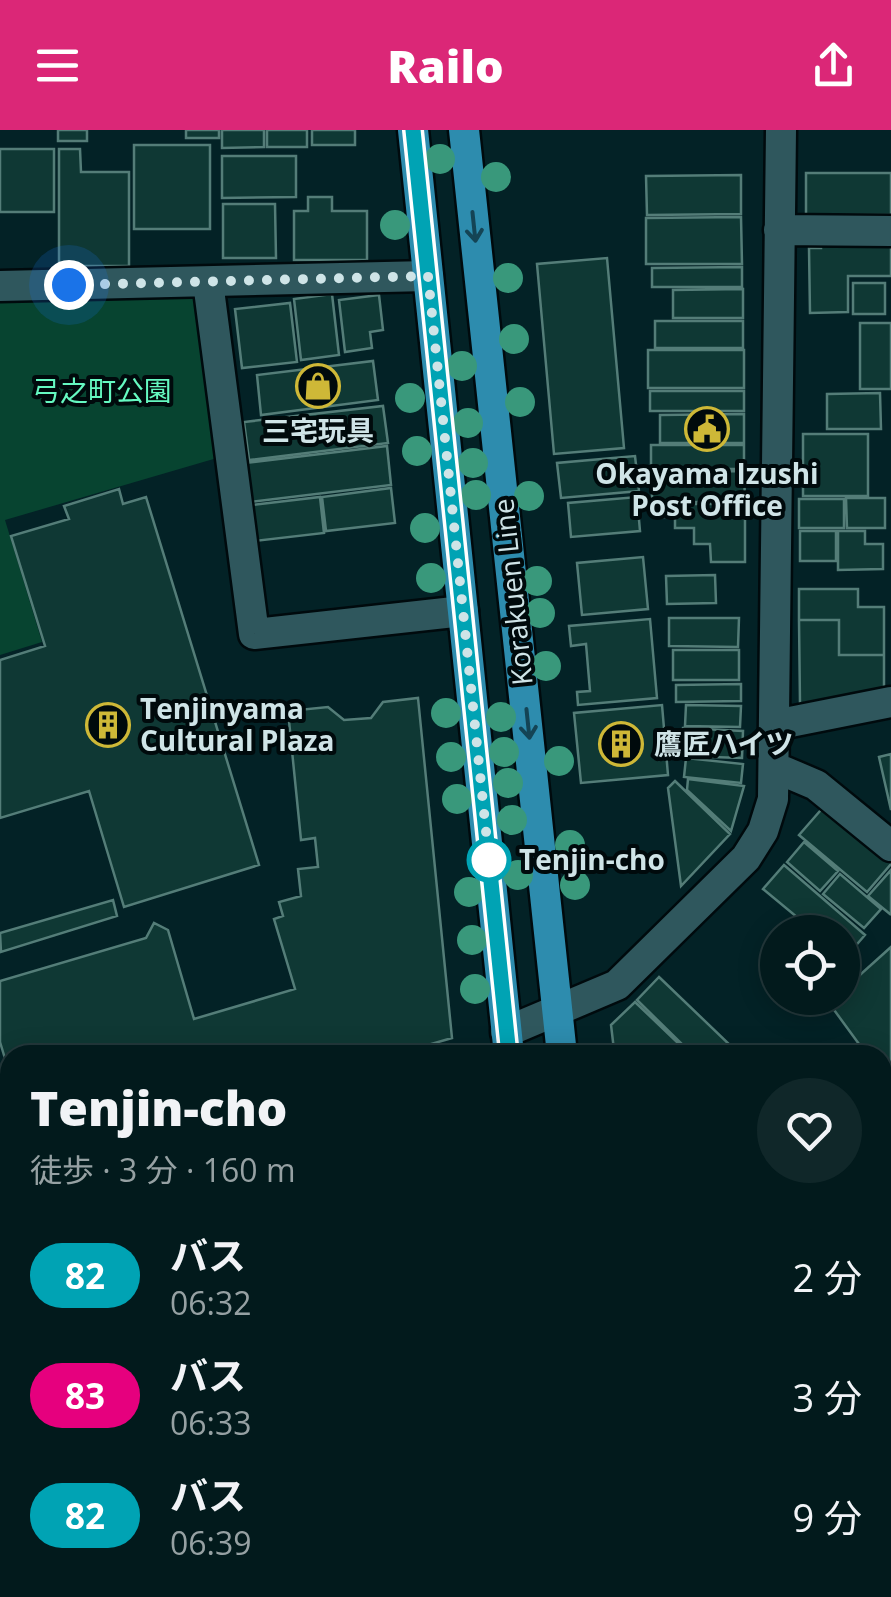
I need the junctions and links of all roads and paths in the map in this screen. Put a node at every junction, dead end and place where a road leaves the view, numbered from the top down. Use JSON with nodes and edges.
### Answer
{"nodes":[{"id":1,"x":413,"y":130,"type":"edge"},
{"id":2,"x":464,"y":130,"type":"edge"},
{"id":3,"x":782,"y":130,"type":"edge"},
{"id":4,"x":779,"y":230,"type":"junction"},
{"id":5,"x":891,"y":231,"type":"edge"},
{"id":6,"x":428,"y":276,"type":"junction"},
{"id":7,"x":208,"y":282,"type":"junction"},
{"id":8,"x":0,"y":286,"type":"edge"},
{"id":9,"x":463,"y":611,"type":"junction"},
{"id":10,"x":891,"y":702,"type":"edge"},
{"id":11,"x":775,"y":725,"type":"junction"},
{"id":12,"x":776,"y":768,"type":"junction"},
{"id":13,"x":891,"y":846,"type":"edge"},
{"id":14,"x":558,"y":1012,"type":"junction"},
{"id":15,"x":508,"y":1043,"type":"edge"},
{"id":16,"x":561,"y":1045,"type":"edge"}],
"edges":[{"from":1,"to":6,"type":"main road","name":"Korakuen Line"},
{"from":2,"to":14,"type":"main road","name":"Korakuen Line","one_way":true},
{"from":3,"to":4,"type":"street"},
{"from":4,"to":5,"type":"street"},
{"from":4,"to":11,"type":"street"},
{"from":6,"to":7,"type":"street"},
{"from":6,"to":9,"type":"main road","name":"Korakuen Line"},
{"from":7,"to":8,"type":"street"},
{"from":7,"to":9,"type":"street"},
{"from":9,"to":15,"type":"main road","name":"Korakuen Line"},
{"from":10,"to":11,"type":"street"},
{"from":11,"to":12,"type":"street"},
{"from":12,"to":13,"type":"street"},
{"from":12,"to":14,"type":"street"},
{"from":14,"to":15,"type":"street"},
{"from":14,"to":16,"type":"main road","name":"Korakuen Line"}]}
